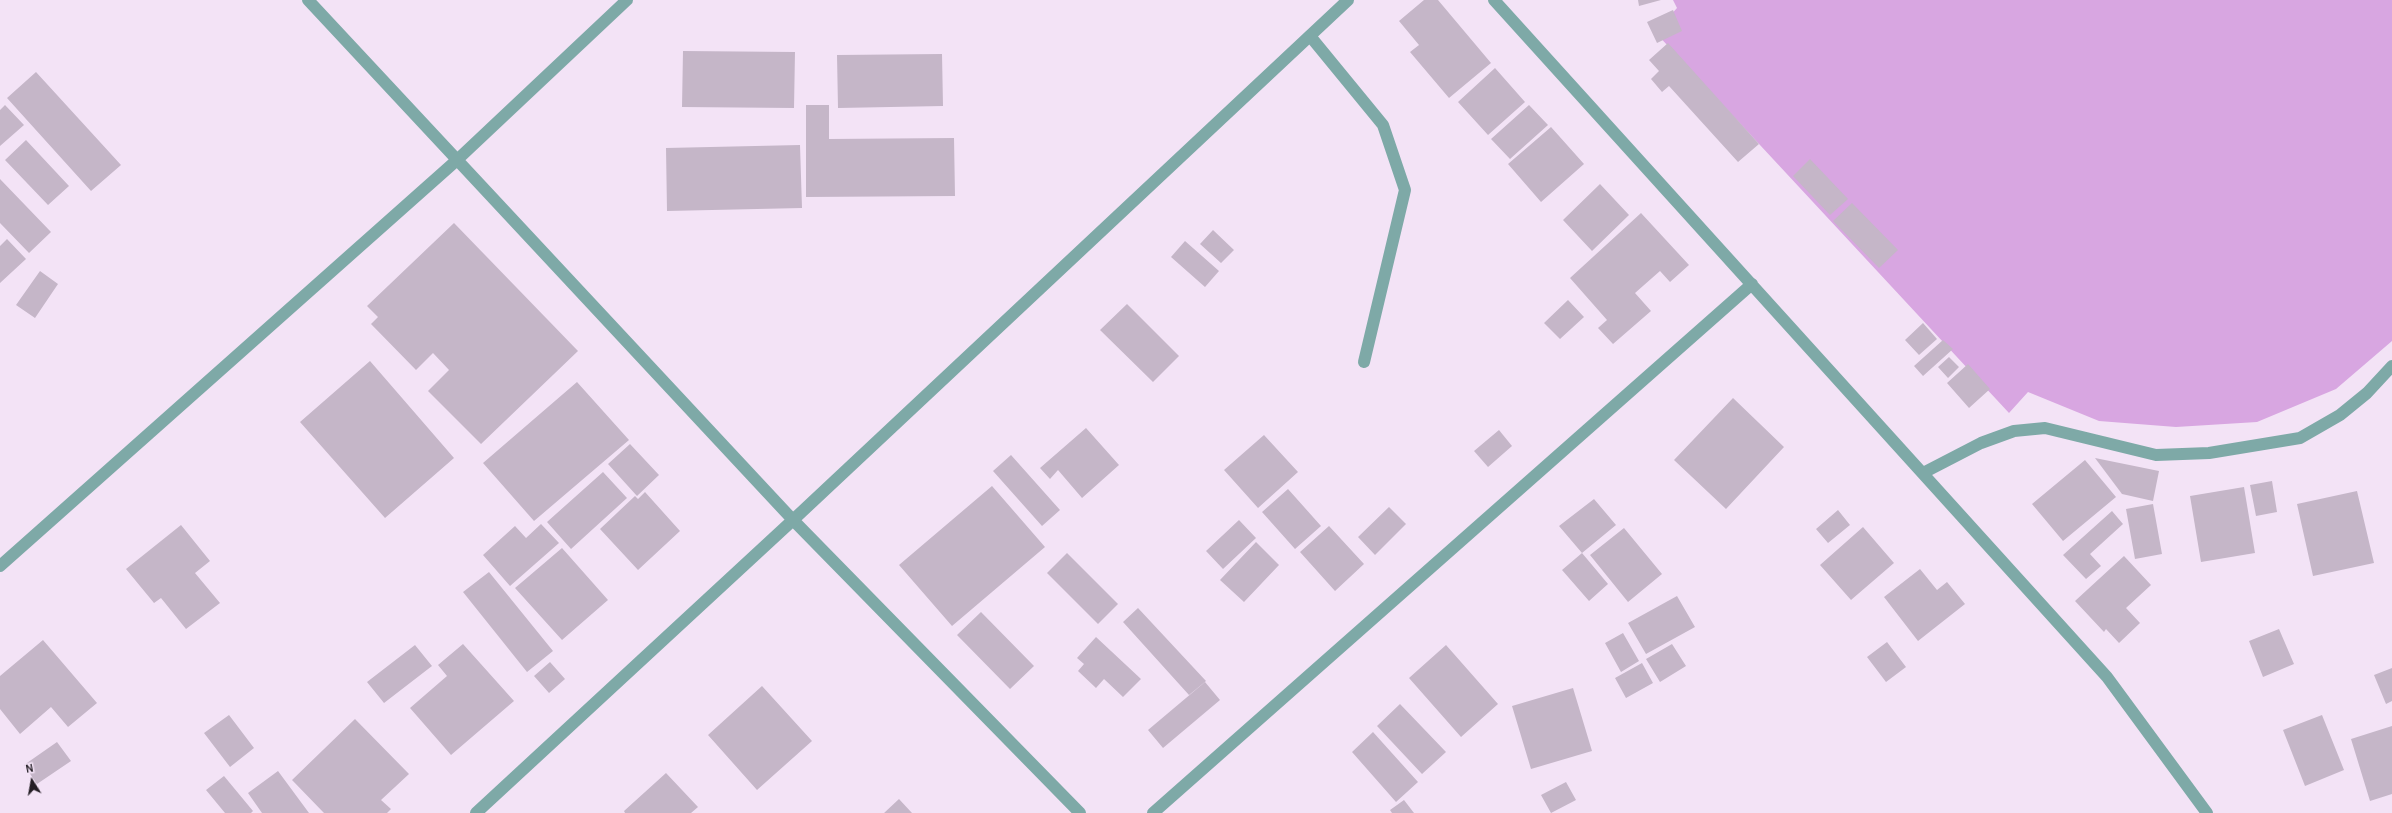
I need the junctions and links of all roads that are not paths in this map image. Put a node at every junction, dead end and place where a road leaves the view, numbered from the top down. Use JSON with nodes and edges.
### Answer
{"nodes":[{"id":1,"x":308,"y":0,"type":"edge"},
{"id":2,"x":627,"y":0,"type":"edge"},
{"id":3,"x":1348,"y":0,"type":"edge"},
{"id":4,"x":1494,"y":0,"type":"edge"},
{"id":5,"x":1310,"y":36,"type":"junction"},
{"id":6,"x":457,"y":160,"type":"junction"},
{"id":7,"x":1752,"y":284,"type":"junction"},
{"id":8,"x":1364,"y":362,"type":"dead end"},
{"id":9,"x":2392,"y":366,"type":"edge"},
{"id":10,"x":1923,"y":473,"type":"junction"},
{"id":11,"x":793,"y":520,"type":"junction"},
{"id":12,"x":0,"y":566,"type":"edge"},
{"id":13,"x":476,"y":813,"type":"edge"},
{"id":14,"x":1080,"y":813,"type":"edge"},
{"id":15,"x":1153,"y":813,"type":"edge"},
{"id":16,"x":2207,"y":813,"type":"edge"}],
"edges":[{"from":1,"to":6,"type":"street"},
{"from":2,"to":6,"type":"street"},
{"from":3,"to":5,"type":"street"},
{"from":4,"to":7,"type":"street"},
{"from":5,"to":8,"type":"street"},
{"from":5,"to":11,"type":"street"},
{"from":6,"to":11,"type":"street"},
{"from":6,"to":12,"type":"street"},
{"from":7,"to":10,"type":"street"},
{"from":7,"to":15,"type":"street"},
{"from":9,"to":10,"type":"street"},
{"from":10,"to":16,"type":"street"},
{"from":11,"to":13,"type":"street"},
{"from":11,"to":14,"type":"street"}]}
